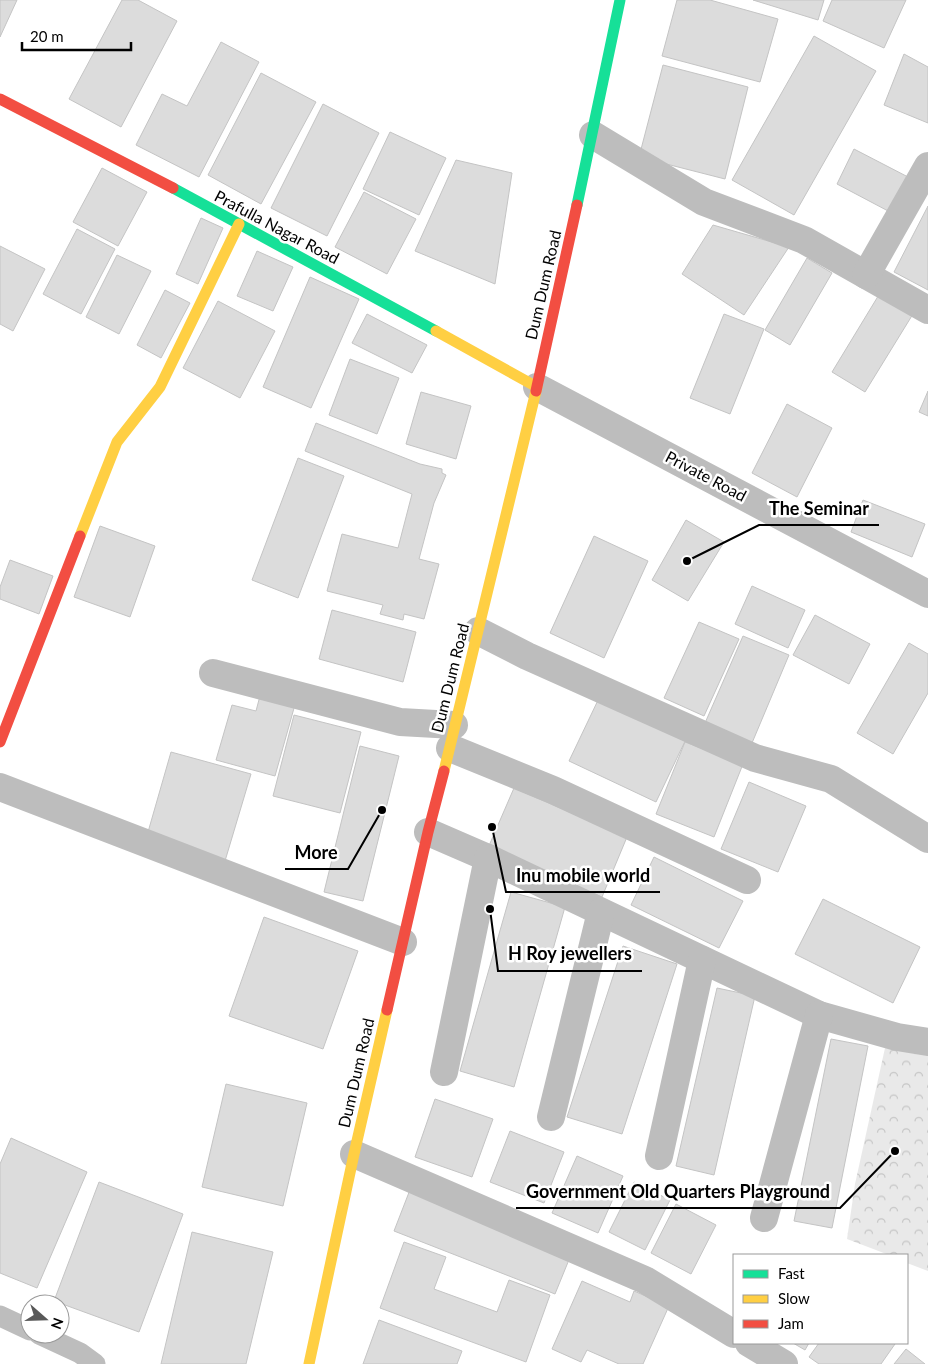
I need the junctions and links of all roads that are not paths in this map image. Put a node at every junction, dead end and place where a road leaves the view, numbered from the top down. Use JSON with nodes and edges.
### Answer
{"nodes":[{"id":1,"x":620,"y":0,"type":"edge"},
{"id":2,"x":0,"y":99,"type":"edge"},
{"id":3,"x":593,"y":135,"type":"junction"},
{"id":4,"x":928,"y":166,"type":"edge"},
{"id":5,"x":239,"y":224,"type":"junction"},
{"id":6,"x":866,"y":275,"type":"junction"},
{"id":7,"x":928,"y":310,"type":"edge"},
{"id":8,"x":537,"y":387,"type":"junction"},
{"id":9,"x":928,"y":594,"type":"edge"},
{"id":10,"x":478,"y":631,"type":"junction"},
{"id":11,"x":213,"y":674,"type":"dead end"},
{"id":12,"x":452,"y":737,"type":"junction"},
{"id":13,"x":0,"y":742,"type":"edge"},
{"id":14,"x":0,"y":787,"type":"edge"},
{"id":15,"x":428,"y":832,"type":"junction"},
{"id":16,"x":928,"y":839,"type":"edge"},
{"id":17,"x":488,"y":858,"type":"junction"},
{"id":18,"x":747,"y":880,"type":"dead end"},
{"id":19,"x":601,"y":912,"type":"junction"},
{"id":20,"x":403,"y":942,"type":"junction"},
{"id":21,"x":702,"y":960,"type":"junction"},
{"id":22,"x":819,"y":1015,"type":"junction"},
{"id":23,"x":928,"y":1042,"type":"edge"},
{"id":24,"x":444,"y":1072,"type":"dead end"},
{"id":25,"x":551,"y":1117,"type":"dead end"},
{"id":26,"x":354,"y":1154,"type":"junction"},
{"id":27,"x":659,"y":1156,"type":"dead end"},
{"id":28,"x":764,"y":1218,"type":"dead end"},
{"id":29,"x":0,"y":1316,"type":"edge"},
{"id":30,"x":20,"y":1325,"type":"edge"},
{"id":31,"x":733,"y":1333,"type":"edge"},
{"id":32,"x":61,"y":1344,"type":"edge"},
{"id":33,"x":751,"y":1344,"type":"edge"},
{"id":34,"x":95,"y":1364,"type":"edge"},
{"id":35,"x":309,"y":1364,"type":"edge"},
{"id":36,"x":784,"y":1364,"type":"edge"}],
"edges":[{"from":1,"to":3,"type":"main road","name":"Dum Dum Road"},
{"from":2,"to":5,"type":"main road","name":"Prafulla Nagar Road"},
{"from":3,"to":6,"type":"street"},
{"from":3,"to":8,"type":"main road","name":"Dum Dum Road"},
{"from":4,"to":6,"type":"street"},
{"from":5,"to":8,"type":"main road","name":"Prafulla Nagar Road"},
{"from":5,"to":13,"type":"main road"},
{"from":6,"to":7,"type":"street"},
{"from":8,"to":9,"type":"street","name":"Private Road"},
{"from":8,"to":10,"type":"main road","name":"Dum Dum Road"},
{"from":10,"to":12,"type":"main road","name":"Dum Dum Road"},
{"from":10,"to":16,"type":"street"},
{"from":11,"to":12,"type":"street"},
{"from":12,"to":15,"type":"main road","name":"Dum Dum Road"},
{"from":12,"to":18,"type":"street"},
{"from":14,"to":20,"type":"street"},
{"from":15,"to":17,"type":"street"},
{"from":15,"to":20,"type":"main road","name":"Dum Dum Road"},
{"from":17,"to":19,"type":"street"},
{"from":17,"to":24,"type":"street"},
{"from":19,"to":21,"type":"street"},
{"from":19,"to":25,"type":"street"},
{"from":20,"to":26,"type":"main road","name":"Dum Dum Road"},
{"from":21,"to":22,"type":"street"},
{"from":21,"to":27,"type":"street"},
{"from":22,"to":23,"type":"street"},
{"from":22,"to":28,"type":"street"},
{"from":26,"to":31,"type":"street"},
{"from":26,"to":35,"type":"main road","name":"Dum Dum Road"},
{"from":29,"to":30,"type":"lane"},
{"from":32,"to":34,"type":"lane"},
{"from":33,"to":36,"type":"street"}]}
